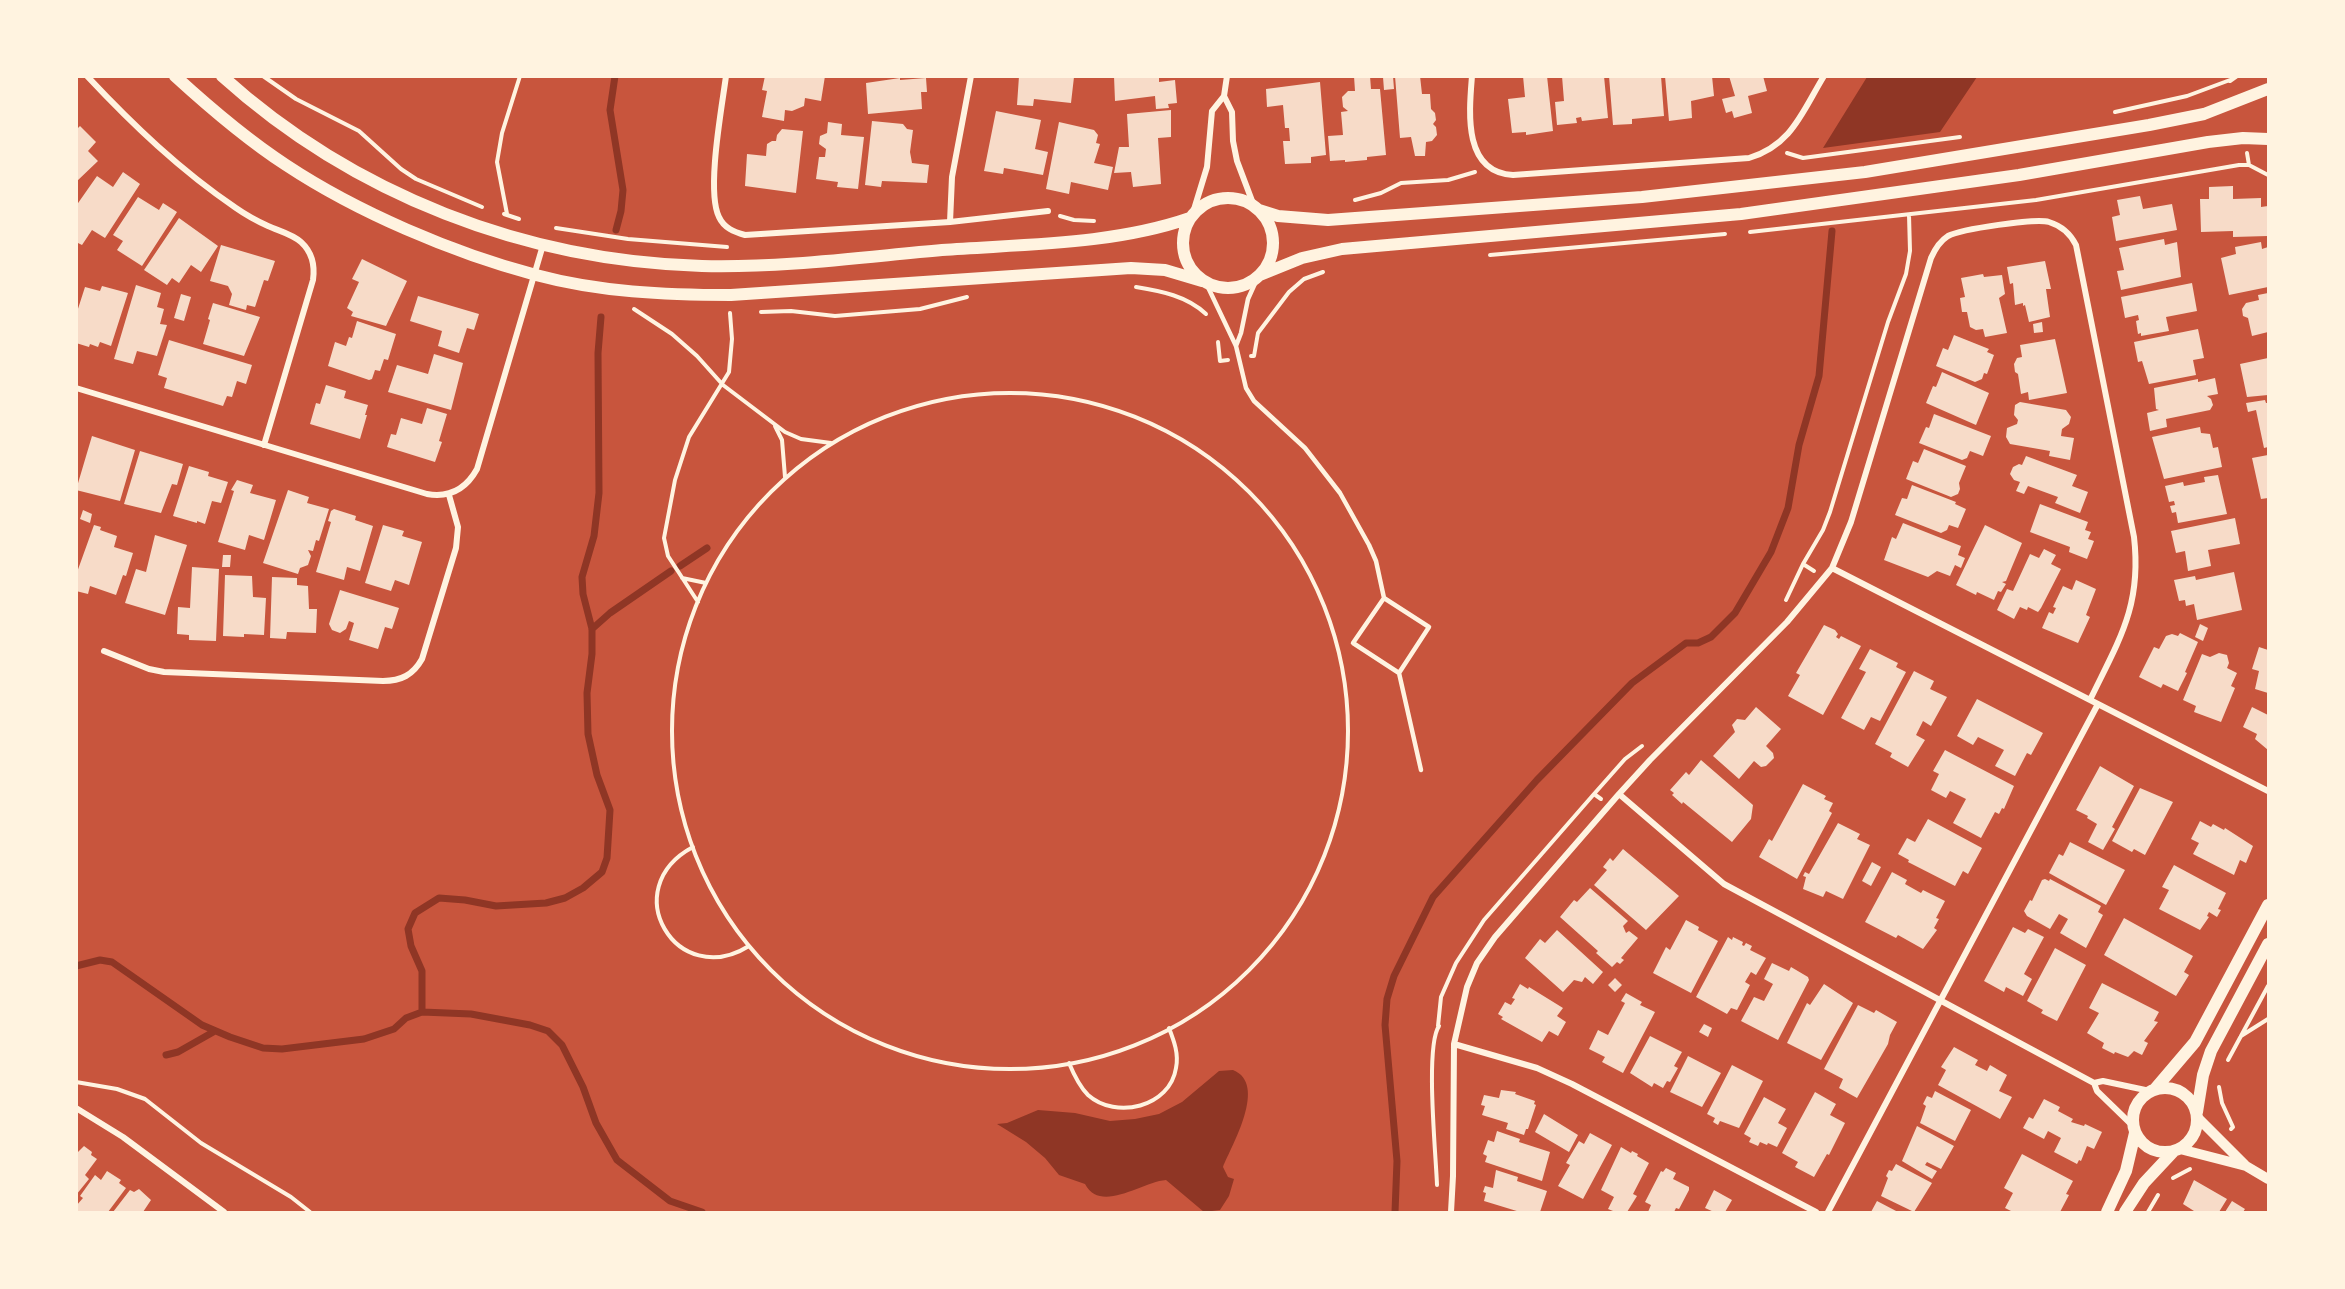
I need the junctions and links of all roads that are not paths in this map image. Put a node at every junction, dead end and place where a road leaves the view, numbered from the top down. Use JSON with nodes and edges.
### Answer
{"nodes":[{"id":1,"x":87,"y":76,"type":"edge"},
{"id":2,"x":222,"y":76,"type":"edge"},
{"id":3,"x":726,"y":76,"type":"edge"},
{"id":4,"x":971,"y":76,"type":"edge"},
{"id":5,"x":1227,"y":76,"type":"edge"},
{"id":6,"x":1472,"y":76,"type":"edge"},
{"id":7,"x":1824,"y":76,"type":"edge"},
{"id":8,"x":175,"y":77,"type":"edge"},
{"id":9,"x":2268,"y":89,"type":"edge"},
{"id":10,"x":1224,"y":96,"type":"junction"},
{"id":11,"x":2268,"y":139,"type":"edge"},
{"id":12,"x":1257,"y":208,"type":"junction"},
{"id":13,"x":1048,"y":211,"type":"road end"},
{"id":14,"x":1191,"y":217,"type":"junction"},
{"id":15,"x":950,"y":222,"type":"junction"},
{"id":16,"x":543,"y":245,"type":"junction"},
{"id":17,"x":536,"y":275,"type":"junction"},
{"id":18,"x":1258,"y":277,"type":"junction"},
{"id":19,"x":1204,"y":282,"type":"junction"},
{"id":20,"x":1236,"y":346,"type":"junction"},
{"id":21,"x":76,"y":388,"type":"edge"},
{"id":22,"x":264,"y":445,"type":"junction"},
{"id":23,"x":449,"y":495,"type":"junction"},
{"id":24,"x":1832,"y":568,"type":"junction"},
{"id":25,"x":1384,"y":598,"type":"junction"},
{"id":26,"x":104,"y":651,"type":"dead end"},
{"id":27,"x":1399,"y":673,"type":"junction"},
{"id":28,"x":2090,"y":700,"type":"junction"},
{"id":29,"x":2098,"y":704,"type":"junction"},
{"id":30,"x":1420,"y":770,"type":"dead end"},
{"id":31,"x":2268,"y":791,"type":"edge"},
{"id":32,"x":1619,"y":794,"type":"junction"},
{"id":33,"x":2268,"y":905,"type":"edge"},
{"id":34,"x":2268,"y":944,"type":"edge"},
{"id":35,"x":1941,"y":1000,"type":"junction"},
{"id":36,"x":1455,"y":1044,"type":"junction"},
{"id":37,"x":2094,"y":1083,"type":"junction"},
{"id":38,"x":2152,"y":1090,"type":"junction"},
{"id":39,"x":76,"y":1108,"type":"edge"},
{"id":40,"x":2198,"y":1115,"type":"junction"},
{"id":41,"x":2134,"y":1129,"type":"junction"},
{"id":42,"x":2176,"y":1151,"type":"junction"},
{"id":43,"x":2246,"y":1166,"type":"junction"},
{"id":44,"x":2268,"y":1179,"type":"edge"},
{"id":45,"x":224,"y":1212,"type":"edge"},
{"id":46,"x":1451,"y":1212,"type":"edge"},
{"id":47,"x":1816,"y":1212,"type":"edge"},
{"id":48,"x":1828,"y":1212,"type":"edge"},
{"id":49,"x":2106,"y":1212,"type":"edge"},
{"id":50,"x":2125,"y":1212,"type":"edge"}],
"edges":[{"from":1,"to":22,"type":"street"},
{"from":2,"to":16,"type":"main road"},
{"from":3,"to":15,"type":"street"},
{"from":4,"to":15,"type":"street"},
{"from":5,"to":10,"type":"street"},
{"from":6,"to":7,"type":"street"},
{"from":8,"to":17,"type":"main road"},
{"from":9,"to":12,"type":"main road"},
{"from":10,"to":12,"type":"street"},
{"from":10,"to":14,"type":"street"},
{"from":11,"to":18,"type":"main road"},
{"from":12,"to":14,"type":"main road"},
{"from":12,"to":18,"type":"main road"},
{"from":13,"to":15,"type":"street"},
{"from":14,"to":16,"type":"main road"},
{"from":14,"to":19,"type":"main road"},
{"from":16,"to":17,"type":"street"},
{"from":17,"to":19,"type":"main road"},
{"from":17,"to":23,"type":"street"},
{"from":18,"to":19,"type":"main road"},
{"from":18,"to":20,"type":"lane"},
{"from":19,"to":20,"type":"lane"},
{"from":20,"to":25,"type":"lane"},
{"from":21,"to":22,"type":"street"},
{"from":22,"to":23,"type":"street"},
{"from":23,"to":26,"type":"street"},
{"from":24,"to":28,"type":"street"},
{"from":24,"to":28,"type":"street"},
{"from":24,"to":32,"type":"street"},
{"from":25,"to":27,"type":"lane"},
{"from":25,"to":27,"type":"lane"},
{"from":27,"to":30,"type":"lane"},
{"from":28,"to":29,"type":"street"},
{"from":29,"to":31,"type":"street"},
{"from":29,"to":35,"type":"street"},
{"from":32,"to":35,"type":"street"},
{"from":32,"to":36,"type":"street"},
{"from":33,"to":38,"type":"main road"},
{"from":34,"to":40,"type":"main road"},
{"from":35,"to":37,"type":"street"},
{"from":35,"to":48,"type":"street"},
{"from":36,"to":46,"type":"street"},
{"from":36,"to":47,"type":"street"},
{"from":37,"to":38,"type":"street"},
{"from":37,"to":41,"type":"street"},
{"from":38,"to":40,"type":"main road"},
{"from":38,"to":41,"type":"main road"},
{"from":39,"to":45,"type":"street"},
{"from":40,"to":42,"type":"main road"},
{"from":40,"to":43,"type":"street"},
{"from":41,"to":42,"type":"main road"},
{"from":41,"to":49,"type":"main road"},
{"from":42,"to":43,"type":"street"},
{"from":42,"to":50,"type":"main road"},
{"from":43,"to":44,"type":"street"}]}
